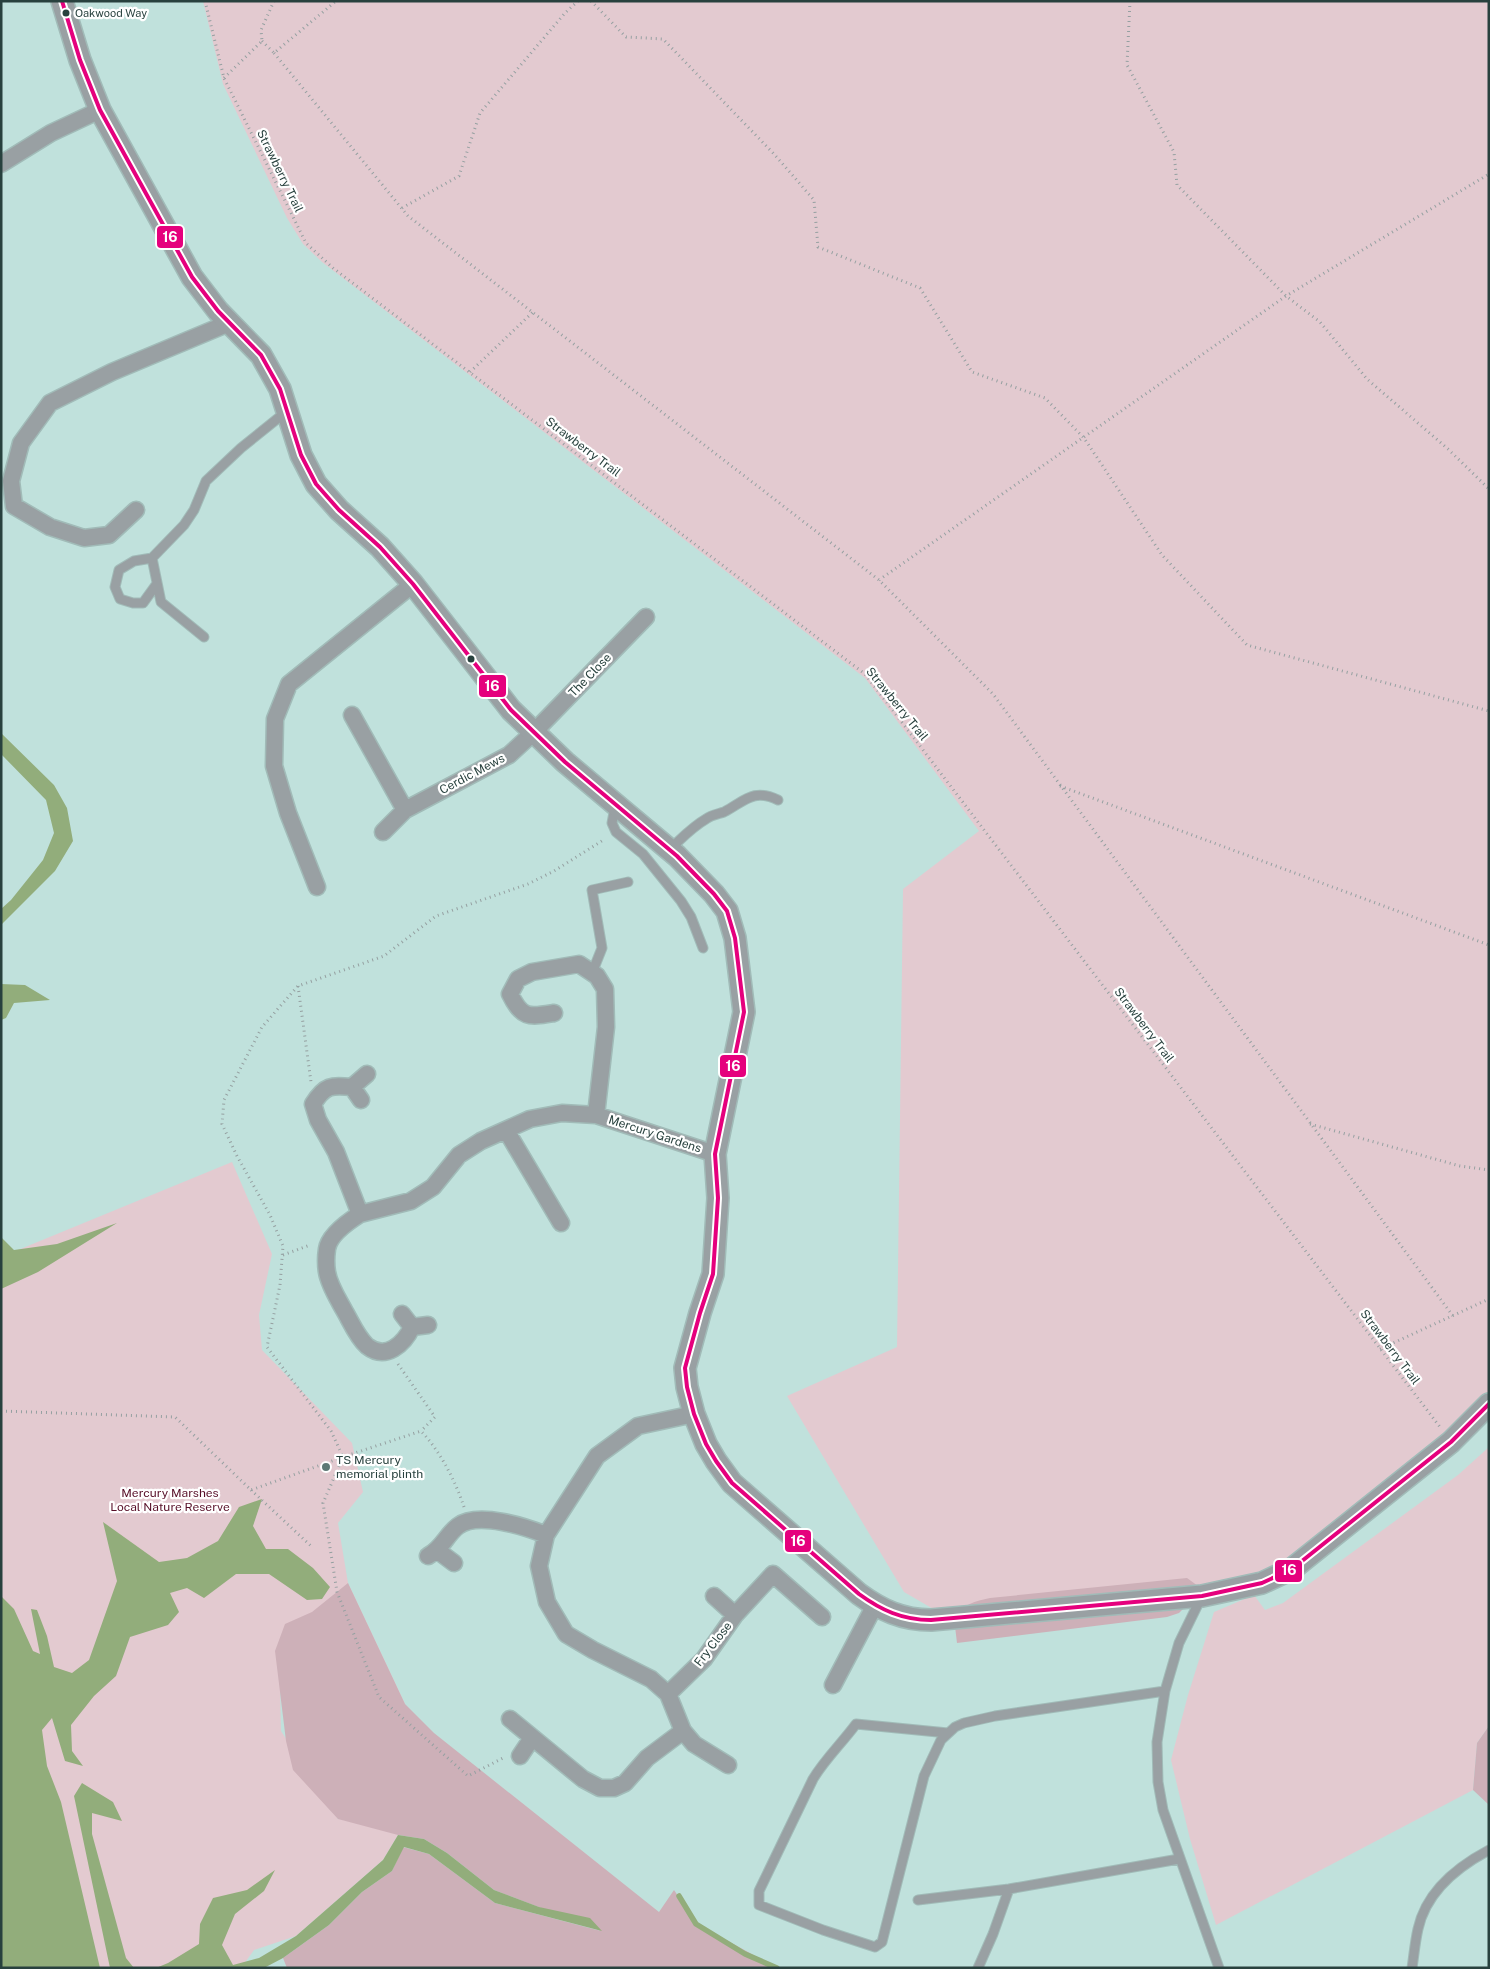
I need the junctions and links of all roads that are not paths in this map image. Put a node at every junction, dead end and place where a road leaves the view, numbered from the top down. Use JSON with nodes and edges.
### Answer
{"nodes":[{"id":1,"x":62,"y":1,"type":"edge"},
{"id":2,"x":100,"y":110,"type":"junction"},
{"id":3,"x":1,"y":164,"type":"edge"},
{"id":4,"x":229,"y":323,"type":"junction"},
{"id":5,"x":287,"y":411,"type":"junction"},
{"id":6,"x":136,"y":510,"type":"dead end"},
{"id":7,"x":152,"y":558,"type":"junction"},
{"id":8,"x":413,"y":584,"type":"junction"},
{"id":9,"x":156,"y":585,"type":"junction"},
{"id":10,"x":646,"y":617,"type":"dead end"},
{"id":11,"x":204,"y":637,"type":"dead end"},
{"id":12,"x":352,"y":715,"type":"dead end"},
{"id":13,"x":534,"y":732,"type":"junction"},
{"id":14,"x":778,"y":800,"type":"dead end"},
{"id":15,"x":615,"y":804,"type":"junction"},
{"id":16,"x":406,"y":810,"type":"junction"},
{"id":17,"x":383,"y":832,"type":"dead end"},
{"id":18,"x":669,"y":849,"type":"junction"},
{"id":19,"x":628,"y":882,"type":"dead end"},
{"id":20,"x":317,"y":887,"type":"dead end"},
{"id":21,"x":703,"y":948,"type":"dead end"},
{"id":22,"x":592,"y":973,"type":"junction"},
{"id":23,"x":554,"y":1013,"type":"dead end"},
{"id":24,"x":367,"y":1074,"type":"dead end"},
{"id":25,"x":596,"y":1114,"type":"junction"},
{"id":26,"x":506,"y":1130,"type":"junction"},
{"id":27,"x":715,"y":1154,"type":"junction"},
{"id":28,"x":360,"y":1214,"type":"junction"},
{"id":29,"x":561,"y":1223,"type":"dead end"},
{"id":30,"x":402,"y":1314,"type":"dead end"},
{"id":31,"x":1489,"y":1404,"type":"edge"},
{"id":32,"x":694,"y":1414,"type":"junction"},
{"id":33,"x":546,"y":1535,"type":"junction"},
{"id":34,"x":454,"y":1563,"type":"dead end"},
{"id":35,"x":714,"y":1596,"type":"dead end"},
{"id":36,"x":1202,"y":1596,"type":"junction"},
{"id":37,"x":875,"y":1605,"type":"junction"},
{"id":38,"x":736,"y":1615,"type":"junction"},
{"id":39,"x":822,"y":1617,"type":"dead end"},
{"id":40,"x":833,"y":1685,"type":"dead end"},
{"id":41,"x":1165,"y":1691,"type":"junction"},
{"id":42,"x":668,"y":1694,"type":"junction"},
{"id":43,"x":510,"y":1719,"type":"dead end"},
{"id":44,"x":682,"y":1731,"type":"junction"},
{"id":45,"x":948,"y":1733,"type":"junction"},
{"id":46,"x":728,"y":1765,"type":"dead end"},
{"id":47,"x":1489,"y":1850,"type":"edge"},
{"id":48,"x":1179,"y":1859,"type":"junction"},
{"id":49,"x":1009,"y":1889,"type":"junction"},
{"id":50,"x":918,"y":1900,"type":"dead end"},
{"id":51,"x":978,"y":1968,"type":"edge"},
{"id":52,"x":1219,"y":1968,"type":"edge"},
{"id":53,"x":1412,"y":1968,"type":"edge"}],
"edges":[{"from":1,"to":2,"type":"street"},
{"from":2,"to":3,"type":"street"},
{"from":2,"to":4,"type":"street"},
{"from":4,"to":5,"type":"street"},
{"from":4,"to":6,"type":"street"},
{"from":5,"to":7,"type":"lane"},
{"from":5,"to":8,"type":"street"},
{"from":7,"to":9,"type":"lane"},
{"from":7,"to":9,"type":"lane"},
{"from":8,"to":13,"type":"street"},
{"from":8,"to":20,"type":"street"},
{"from":9,"to":11,"type":"lane"},
{"from":10,"to":13,"type":"street","name":"The Close"},
{"from":12,"to":16,"type":"street"},
{"from":13,"to":15,"type":"street"},
{"from":13,"to":16,"type":"street","name":"Cerdic Mews"},
{"from":14,"to":18,"type":"lane"},
{"from":15,"to":18,"type":"street"},
{"from":15,"to":21,"type":"lane"},
{"from":16,"to":17,"type":"street","name":"Cerdic Mews"},
{"from":18,"to":27,"type":"street"},
{"from":19,"to":22,"type":"lane"},
{"from":22,"to":23,"type":"street"},
{"from":22,"to":25,"type":"street","name":"Mercury Gardens"},
{"from":24,"to":28,"type":"street"},
{"from":25,"to":26,"type":"street","name":"Mercury Gardens"},
{"from":25,"to":27,"type":"street","name":"Mercury Gardens"},
{"from":26,"to":28,"type":"street","name":"Mercury Gardens"},
{"from":26,"to":29,"type":"street"},
{"from":27,"to":32,"type":"street"},
{"from":28,"to":30,"type":"street","name":"Mercury Gardens"},
{"from":31,"to":36,"type":"street"},
{"from":32,"to":33,"type":"street"},
{"from":32,"to":37,"type":"street"},
{"from":33,"to":34,"type":"street"},
{"from":33,"to":42,"type":"street"},
{"from":35,"to":38,"type":"street","name":"Fry Close"},
{"from":36,"to":37,"type":"street"},
{"from":36,"to":41,"type":"lane"},
{"from":37,"to":40,"type":"street"},
{"from":38,"to":39,"type":"street","name":"Fry Close"},
{"from":38,"to":42,"type":"street","name":"Fry Close"},
{"from":41,"to":45,"type":"lane"},
{"from":41,"to":48,"type":"lane"},
{"from":42,"to":44,"type":"street"},
{"from":43,"to":44,"type":"street"},
{"from":44,"to":46,"type":"street"},
{"from":45,"to":45,"type":"lane"},
{"from":47,"to":53,"type":"lane"},
{"from":48,"to":49,"type":"lane"},
{"from":48,"to":52,"type":"lane"},
{"from":49,"to":50,"type":"lane"},
{"from":49,"to":51,"type":"lane"}]}
